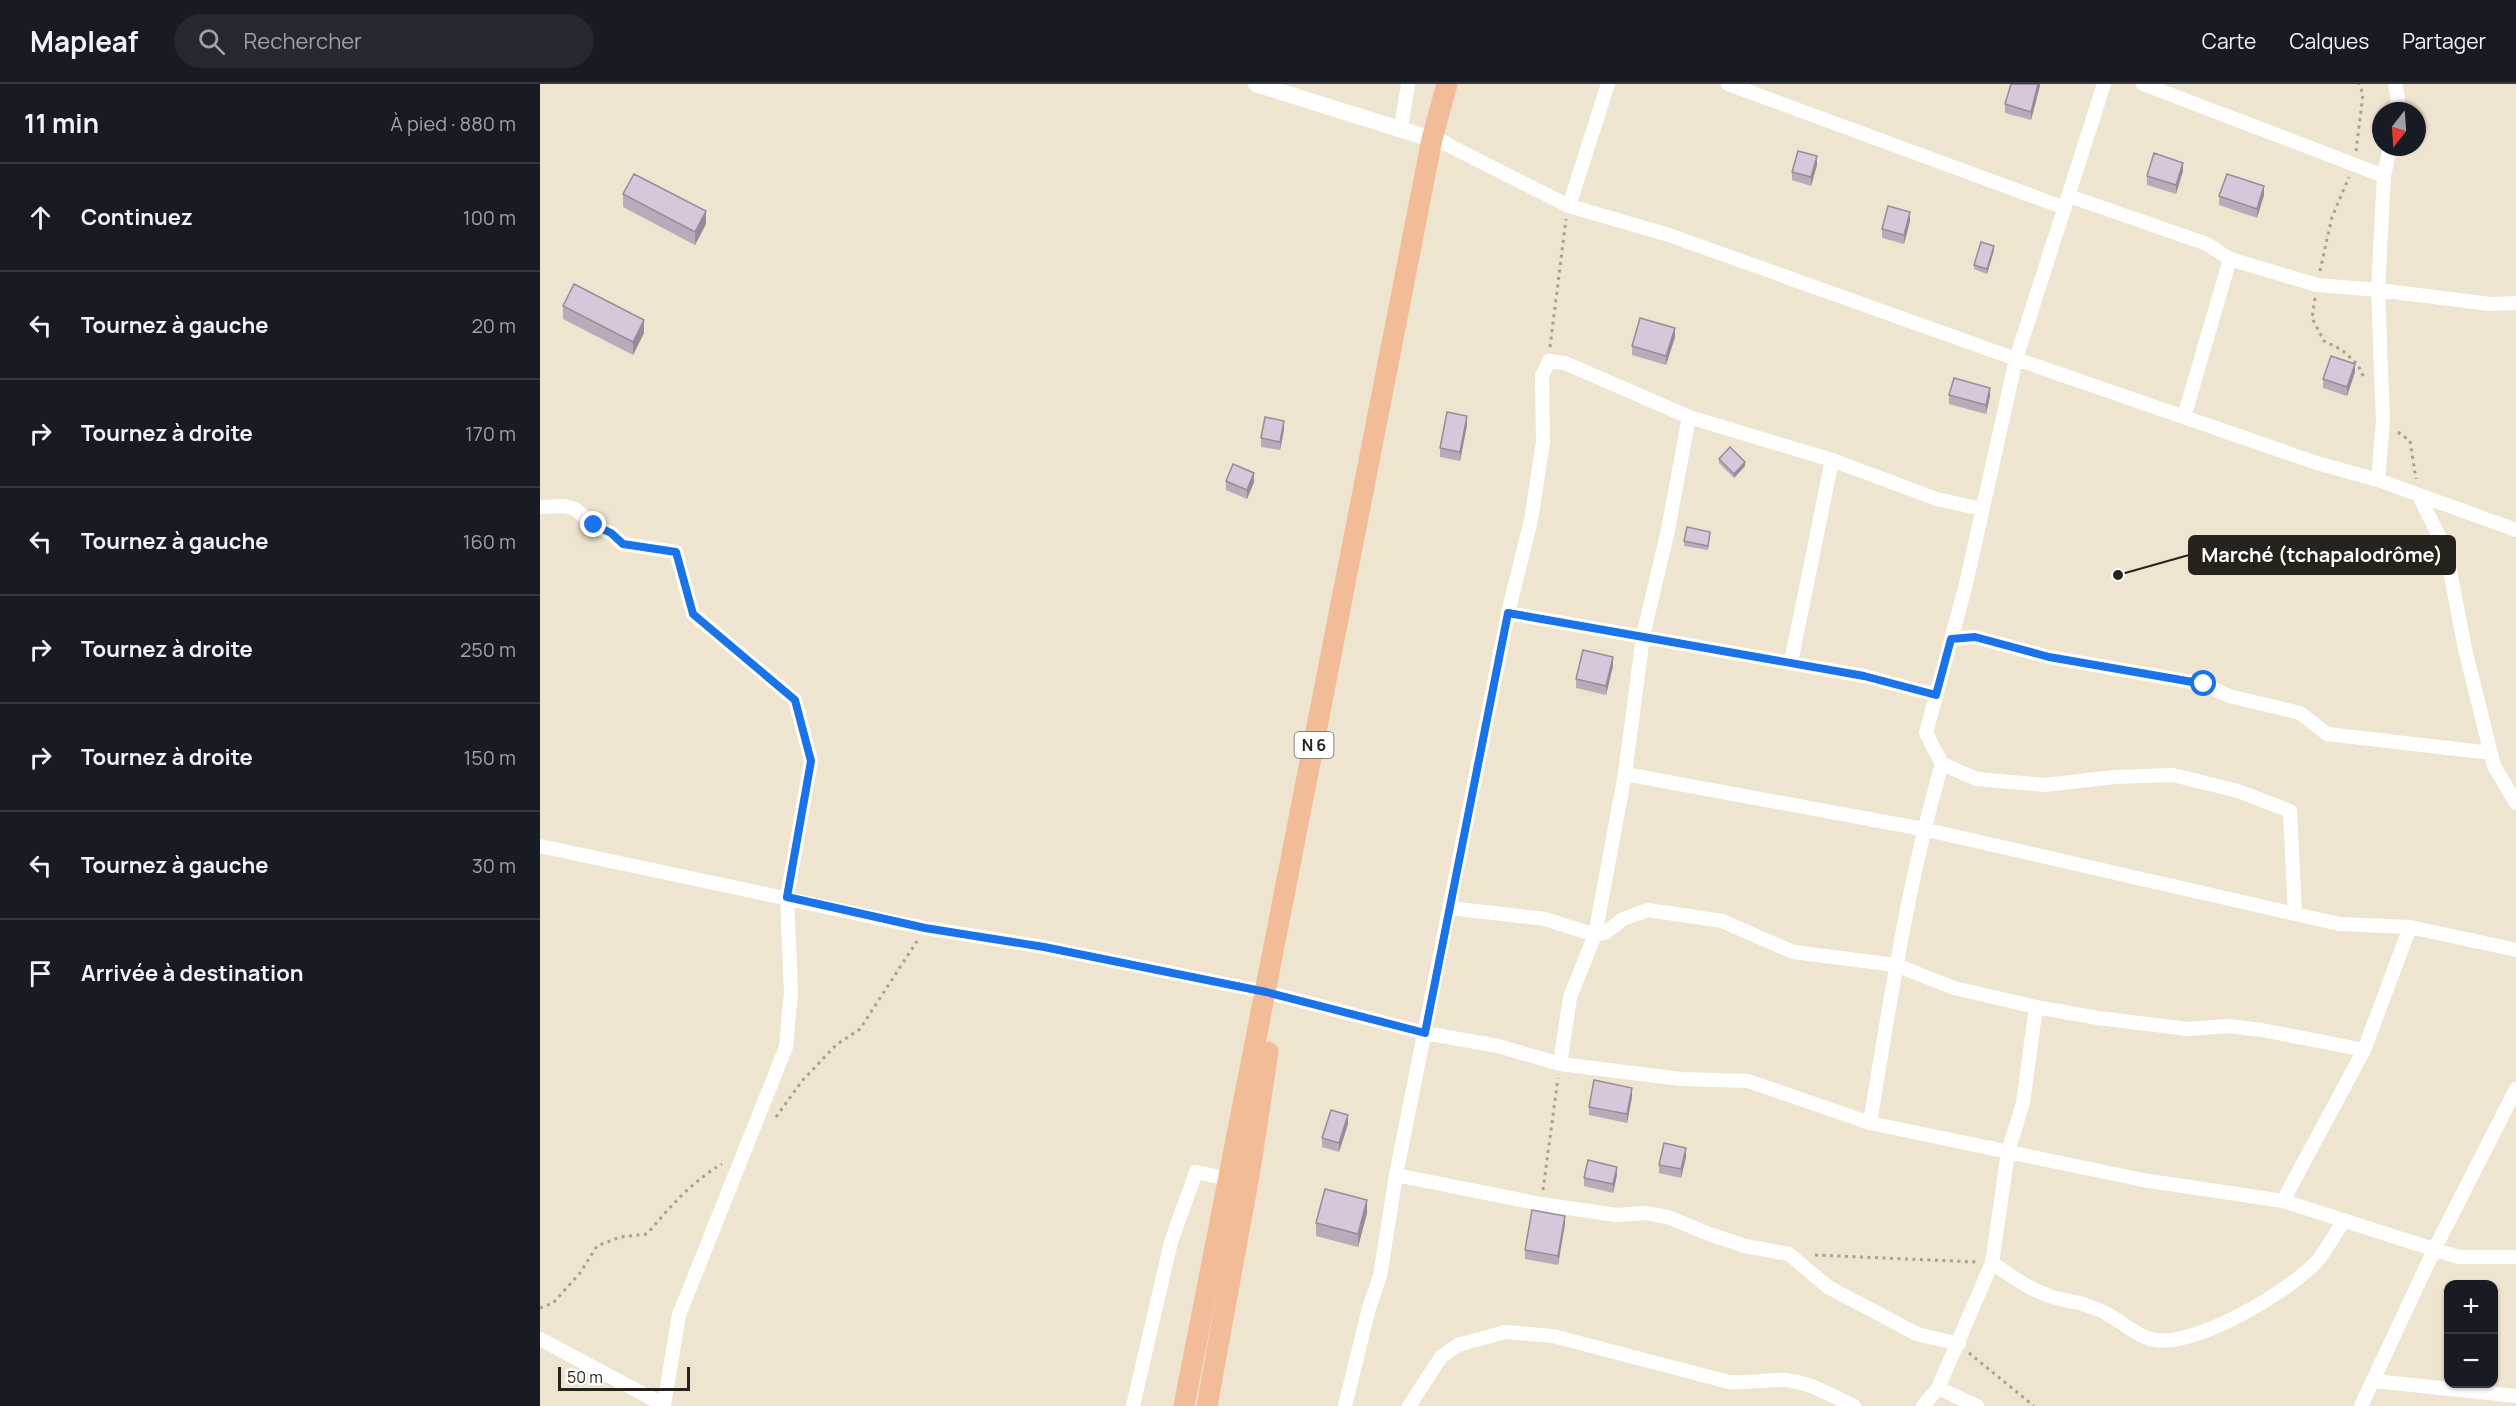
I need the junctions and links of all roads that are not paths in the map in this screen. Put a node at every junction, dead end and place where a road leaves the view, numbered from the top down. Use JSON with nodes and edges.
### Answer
{"nodes":[{"id":1,"x":1256,"y":84,"type":"edge"},
{"id":2,"x":1408,"y":84,"type":"edge"},
{"id":3,"x":1448,"y":84,"type":"edge"},
{"id":4,"x":1608,"y":84,"type":"edge"},
{"id":5,"x":1728,"y":84,"type":"edge"},
{"id":6,"x":2104,"y":84,"type":"edge"},
{"id":7,"x":2143,"y":84,"type":"edge"},
{"id":8,"x":2395,"y":84,"type":"edge"},
{"id":9,"x":1752,"y":88,"type":"edge"},
{"id":10,"x":2398,"y":102,"type":"edge"},
{"id":11,"x":1401,"y":128,"type":"junction"},
{"id":12,"x":1438,"y":141,"type":"junction"},
{"id":13,"x":2388,"y":156,"type":"edge"},
{"id":14,"x":2384,"y":176,"type":"junction"},
{"id":15,"x":2067,"y":202,"type":"junction"},
{"id":16,"x":1569,"y":206,"type":"junction"},
{"id":17,"x":2230,"y":259,"type":"junction"},
{"id":18,"x":2378,"y":290,"type":"junction"},
{"id":19,"x":2516,"y":303,"type":"edge"},
{"id":20,"x":2016,"y":359,"type":"junction"},
{"id":21,"x":1689,"y":417,"type":"junction"},
{"id":22,"x":2184,"y":417,"type":"junction"},
{"id":23,"x":1832,"y":460,"type":"junction"},
{"id":24,"x":2378,"y":480,"type":"junction"},
{"id":25,"x":2419,"y":496,"type":"junction"},
{"id":26,"x":540,"y":507,"type":"edge"},
{"id":27,"x":1982,"y":509,"type":"junction"},
{"id":28,"x":2516,"y":530,"type":"edge"},
{"id":29,"x":1508,"y":613,"type":"junction"},
{"id":30,"x":1643,"y":636,"type":"junction"},
{"id":31,"x":1951,"y":639,"type":"junction"},
{"id":32,"x":1791,"y":662,"type":"junction"},
{"id":33,"x":1936,"y":695,"type":"junction"},
{"id":34,"x":2491,"y":753,"type":"junction"},
{"id":35,"x":1942,"y":764,"type":"junction"},
{"id":36,"x":1625,"y":774,"type":"junction"},
{"id":37,"x":2516,"y":803,"type":"edge"},
{"id":38,"x":1923,"y":829,"type":"junction"},
{"id":39,"x":540,"y":846,"type":"edge"},
{"id":40,"x":787,"y":897,"type":"junction"},
{"id":41,"x":1450,"y":908,"type":"junction"},
{"id":42,"x":2295,"y":914,"type":"junction"},
{"id":43,"x":2410,"y":927,"type":"junction"},
{"id":44,"x":1595,"y":935,"type":"junction"},
{"id":45,"x":2516,"y":950,"type":"edge"},
{"id":46,"x":1896,"y":965,"type":"junction"},
{"id":47,"x":1272,"y":994,"type":"junction"},
{"id":48,"x":2036,"y":1007,"type":"junction"},
{"id":49,"x":1425,"y":1033,"type":"junction"},
{"id":50,"x":2364,"y":1050,"type":"junction"},
{"id":51,"x":1560,"y":1064,"type":"junction"},
{"id":52,"x":2516,"y":1089,"type":"edge"},
{"id":53,"x":1870,"y":1123,"type":"junction"},
{"id":54,"x":2008,"y":1152,"type":"junction"},
{"id":55,"x":1396,"y":1174,"type":"junction"},
{"id":56,"x":1229,"y":1179,"type":"junction"},
{"id":57,"x":2283,"y":1201,"type":"junction"},
{"id":58,"x":2344,"y":1220,"type":"junction"},
{"id":59,"x":2434,"y":1250,"type":"junction"},
{"id":60,"x":2516,"y":1257,"type":"edge"},
{"id":61,"x":1992,"y":1263,"type":"junction"},
{"id":62,"x":540,"y":1339,"type":"edge"},
{"id":63,"x":1959,"y":1344,"type":"junction"},
{"id":64,"x":2374,"y":1381,"type":"junction"},
{"id":65,"x":1938,"y":1388,"type":"junction"},
{"id":66,"x":2516,"y":1396,"type":"edge"},
{"id":67,"x":1133,"y":1406,"type":"edge"},
{"id":68,"x":1184,"y":1406,"type":"edge"},
{"id":69,"x":1207,"y":1406,"type":"edge"},
{"id":70,"x":1346,"y":1406,"type":"edge"},
{"id":71,"x":1409,"y":1406,"type":"edge"},
{"id":72,"x":1854,"y":1406,"type":"edge"},
{"id":73,"x":1923,"y":1406,"type":"edge"},
{"id":74,"x":1977,"y":1406,"type":"edge"},
{"id":75,"x":2361,"y":1406,"type":"edge"}],
"edges":[{"from":1,"to":11,"type":"street"},
{"from":2,"to":11,"type":"street"},
{"from":3,"to":12,"type":"main road","number":"N 6"},
{"from":4,"to":16,"type":"street"},
{"from":5,"to":9,"type":"street"},
{"from":6,"to":15,"type":"street"},
{"from":7,"to":14,"type":"street"},
{"from":8,"to":10,"type":"street"},
{"from":9,"to":15,"type":"street"},
{"from":11,"to":12,"type":"street"},
{"from":12,"to":16,"type":"street"},
{"from":12,"to":47,"type":"main road","number":"N 6"},
{"from":13,"to":14,"type":"street"},
{"from":14,"to":18,"type":"street"},
{"from":15,"to":17,"type":"street"},
{"from":15,"to":20,"type":"street"},
{"from":16,"to":20,"type":"street"},
{"from":17,"to":18,"type":"street"},
{"from":17,"to":22,"type":"street"},
{"from":18,"to":19,"type":"street"},
{"from":18,"to":24,"type":"street"},
{"from":20,"to":22,"type":"street"},
{"from":20,"to":27,"type":"street"},
{"from":21,"to":23,"type":"street"},
{"from":21,"to":29,"type":"street"},
{"from":21,"to":30,"type":"street"},
{"from":22,"to":24,"type":"street"},
{"from":23,"to":27,"type":"street"},
{"from":23,"to":32,"type":"street"},
{"from":24,"to":25,"type":"street"},
{"from":25,"to":28,"type":"street"},
{"from":25,"to":34,"type":"street"},
{"from":26,"to":40,"type":"street"},
{"from":27,"to":31,"type":"street"},
{"from":29,"to":30,"type":"street"},
{"from":29,"to":41,"type":"street"},
{"from":30,"to":32,"type":"street"},
{"from":30,"to":36,"type":"street"},
{"from":31,"to":33,"type":"street"},
{"from":31,"to":34,"type":"street"},
{"from":32,"to":33,"type":"street"},
{"from":33,"to":35,"type":"street"},
{"from":34,"to":37,"type":"street"},
{"from":35,"to":38,"type":"street"},
{"from":35,"to":42,"type":"street"},
{"from":36,"to":38,"type":"street"},
{"from":36,"to":44,"type":"street"},
{"from":38,"to":42,"type":"street"},
{"from":38,"to":46,"type":"street"},
{"from":39,"to":40,"type":"street"},
{"from":40,"to":47,"type":"street"},
{"from":40,"to":62,"type":"street"},
{"from":41,"to":44,"type":"street"},
{"from":41,"to":49,"type":"street"},
{"from":42,"to":43,"type":"street"},
{"from":43,"to":45,"type":"street"},
{"from":43,"to":50,"type":"street"},
{"from":44,"to":46,"type":"street"},
{"from":44,"to":51,"type":"street"},
{"from":46,"to":48,"type":"street"},
{"from":46,"to":53,"type":"street"},
{"from":47,"to":49,"type":"street"},
{"from":47,"to":56,"type":"main road","number":"N 6"},
{"from":47,"to":69,"type":"main road","number":"N 6"},
{"from":48,"to":50,"type":"street"},
{"from":48,"to":54,"type":"street"},
{"from":49,"to":51,"type":"street"},
{"from":49,"to":55,"type":"street"},
{"from":50,"to":57,"type":"street"},
{"from":51,"to":53,"type":"street"},
{"from":52,"to":59,"type":"street"},
{"from":53,"to":54,"type":"street"},
{"from":54,"to":57,"type":"street"},
{"from":54,"to":61,"type":"street"},
{"from":55,"to":63,"type":"street"},
{"from":55,"to":70,"type":"street"},
{"from":56,"to":67,"type":"street"},
{"from":56,"to":68,"type":"main road","number":"N 6"},
{"from":57,"to":58,"type":"street"},
{"from":58,"to":59,"type":"street"},
{"from":58,"to":61,"type":"street"},
{"from":59,"to":60,"type":"street"},
{"from":59,"to":64,"type":"street"},
{"from":61,"to":63,"type":"street"},
{"from":63,"to":65,"type":"street"},
{"from":64,"to":66,"type":"street"},
{"from":64,"to":75,"type":"street"},
{"from":65,"to":73,"type":"street"},
{"from":65,"to":74,"type":"street"},
{"from":71,"to":72,"type":"street"}]}
